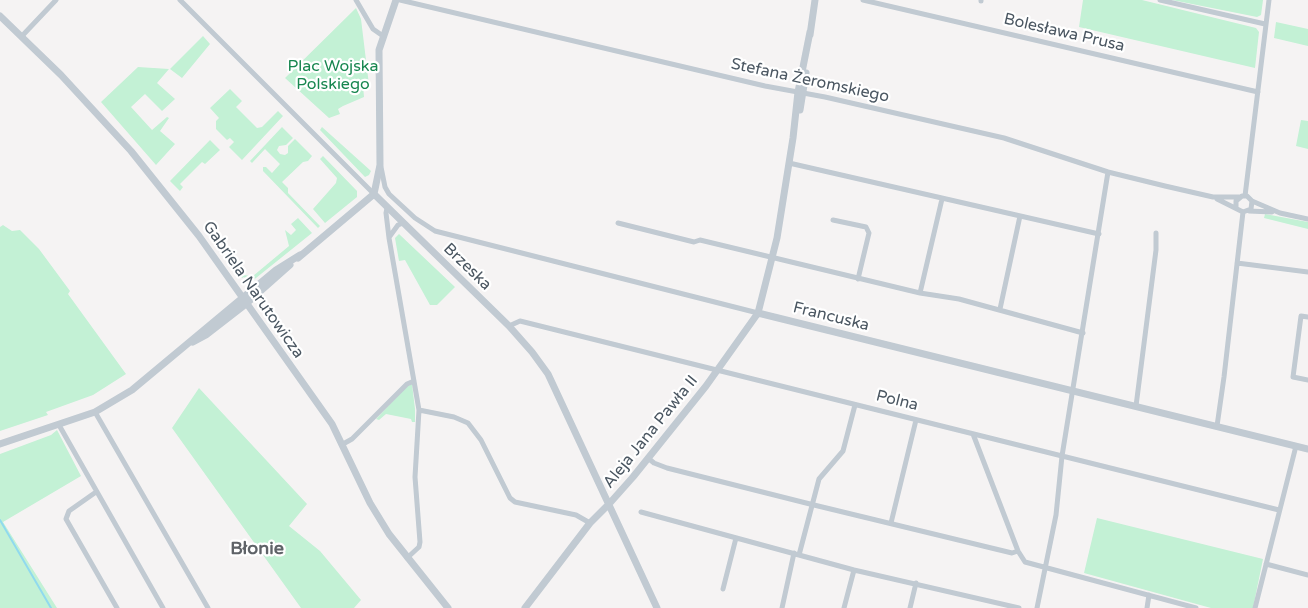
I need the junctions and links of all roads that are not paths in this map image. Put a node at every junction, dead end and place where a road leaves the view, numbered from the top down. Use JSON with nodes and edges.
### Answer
{"nodes":[{"id":1,"x":56,"y":0,"type":"edge"},
{"id":2,"x":180,"y":0,"type":"edge"},
{"id":3,"x":356,"y":0,"type":"edge"},
{"id":4,"x":398,"y":0,"type":"edge"},
{"id":5,"x":814,"y":0,"type":"edge"},
{"id":6,"x":863,"y":0,"type":"edge"},
{"id":7,"x":1160,"y":0,"type":"edge"},
{"id":8,"x":1269,"y":0,"type":"edge"},
{"id":9,"x":0,"y":16,"type":"edge"},
{"id":10,"x":1265,"y":24,"type":"junction"},
{"id":11,"x":22,"y":36,"type":"junction"},
{"id":12,"x":383,"y":36,"type":"junction"},
{"id":13,"x":1258,"y":92,"type":"junction"},
{"id":14,"x":801,"y":93,"type":"junction"},
{"id":15,"x":789,"y":163,"type":"junction"},
{"id":16,"x":380,"y":165,"type":"junction"},
{"id":17,"x":1108,"y":172,"type":"junction"},
{"id":18,"x":375,"y":194,"type":"junction"},
{"id":19,"x":1213,"y":197,"type":"junction"},
{"id":20,"x":1242,"y":197,"type":"junction"},
{"id":21,"x":942,"y":199,"type":"junction"},
{"id":22,"x":1252,"y":201,"type":"junction"},
{"id":23,"x":387,"y":208,"type":"junction"},
{"id":24,"x":1236,"y":208,"type":"junction"},
{"id":25,"x":1246,"y":212,"type":"junction"},
{"id":26,"x":1280,"y":213,"type":"junction"},
{"id":27,"x":1020,"y":216,"type":"junction"},
{"id":28,"x":1308,"y":219,"type":"edge"},
{"id":29,"x":833,"y":220,"type":"dead end"},
{"id":30,"x":618,"y":222,"type":"dead end"},
{"id":31,"x":402,"y":223,"type":"junction"},
{"id":32,"x":1156,"y":233,"type":"dead end"},
{"id":33,"x":1099,"y":234,"type":"junction"},
{"id":34,"x":389,"y":238,"type":"junction"},
{"id":35,"x":773,"y":259,"type":"junction"},
{"id":36,"x":1237,"y":263,"type":"junction"},
{"id":37,"x":1308,"y":272,"type":"edge"},
{"id":38,"x":858,"y":279,"type":"junction"},
{"id":39,"x":920,"y":293,"type":"junction"},
{"id":40,"x":244,"y":301,"type":"junction"},
{"id":41,"x":1000,"y":309,"type":"junction"},
{"id":42,"x":758,"y":313,"type":"junction"},
{"id":43,"x":1308,"y":317,"type":"edge"},
{"id":44,"x":509,"y":326,"type":"junction"},
{"id":45,"x":1083,"y":333,"type":"junction"},
{"id":46,"x":717,"y":371,"type":"junction"},
{"id":47,"x":1308,"y":380,"type":"edge"},
{"id":48,"x":414,"y":381,"type":"junction"},
{"id":49,"x":1074,"y":391,"type":"junction"},
{"id":50,"x":855,"y":405,"type":"junction"},
{"id":51,"x":1136,"y":406,"type":"junction"},
{"id":52,"x":419,"y":410,"type":"junction"},
{"id":53,"x":94,"y":412,"type":"junction"},
{"id":54,"x":916,"y":420,"type":"junction"},
{"id":55,"x":59,"y":425,"type":"junction"},
{"id":56,"x":1217,"y":426,"type":"junction"},
{"id":57,"x":973,"y":434,"type":"junction"},
{"id":58,"x":0,"y":444,"type":"edge"},
{"id":59,"x":343,"y":444,"type":"junction"},
{"id":60,"x":1296,"y":446,"type":"junction"},
{"id":61,"x":1308,"y":449,"type":"edge"},
{"id":62,"x":1062,"y":456,"type":"junction"},
{"id":63,"x":648,"y":458,"type":"junction"},
{"id":64,"x":96,"y":492,"type":"junction"},
{"id":65,"x":609,"y":504,"type":"junction"},
{"id":66,"x":814,"y":505,"type":"junction"},
{"id":67,"x":1279,"y":510,"type":"junction"},
{"id":68,"x":641,"y":512,"type":"dead end"},
{"id":69,"x":590,"y":523,"type":"junction"},
{"id":70,"x":891,"y":523,"type":"junction"},
{"id":71,"x":736,"y":538,"type":"junction"},
{"id":72,"x":1018,"y":551,"type":"junction"},
{"id":73,"x":797,"y":554,"type":"junction"},
{"id":74,"x":407,"y":558,"type":"junction"},
{"id":75,"x":1266,"y":564,"type":"junction"},
{"id":76,"x":1046,"y":568,"type":"junction"},
{"id":77,"x":854,"y":570,"type":"junction"},
{"id":78,"x":1308,"y":574,"type":"edge"},
{"id":79,"x":916,"y":583,"type":"junction"},
{"id":80,"x":723,"y":589,"type":"dead end"},
{"id":81,"x":1149,"y":595,"type":"junction"},
{"id":82,"x":117,"y":608,"type":"edge"},
{"id":83,"x":164,"y":608,"type":"edge"},
{"id":84,"x":208,"y":608,"type":"edge"},
{"id":85,"x":448,"y":608,"type":"edge"},
{"id":86,"x":525,"y":608,"type":"edge"},
{"id":87,"x":657,"y":608,"type":"edge"},
{"id":88,"x":782,"y":608,"type":"edge"},
{"id":89,"x":844,"y":608,"type":"edge"},
{"id":90,"x":910,"y":608,"type":"edge"},
{"id":91,"x":1018,"y":608,"type":"edge"},
{"id":92,"x":1037,"y":608,"type":"edge"},
{"id":93,"x":1147,"y":608,"type":"edge"},
{"id":94,"x":1197,"y":608,"type":"edge"},
{"id":95,"x":1255,"y":608,"type":"edge"}],
"edges":[{"from":1,"to":11,"type":"street"},
{"from":2,"to":18,"type":"street","name":"Brzeska"},
{"from":3,"to":12,"type":"street"},
{"from":4,"to":12,"type":"street"},
{"from":4,"to":14,"type":"street","name":"Stefana Żeromskiego"},
{"from":5,"to":14,"type":"street","name":"Aleja Jana Pawła II"},
{"from":6,"to":13,"type":"street","name":"Bolesława Prusa"},
{"from":7,"to":10,"type":"street"},
{"from":8,"to":10,"type":"street"},
{"from":9,"to":11,"type":"street","name":"Gabriela Narutowicza"},
{"from":10,"to":13,"type":"street"},
{"from":11,"to":40,"type":"street","name":"Gabriela Narutowicza"},
{"from":12,"to":16,"type":"street"},
{"from":13,"to":20,"type":"street"},
{"from":14,"to":15,"type":"street","name":"Aleja Jana Pawła II"},
{"from":14,"to":17,"type":"street","name":"Stefana Żeromskiego"},
{"from":15,"to":21,"type":"street"},
{"from":15,"to":35,"type":"street","name":"Aleja Jana Pawła II"},
{"from":16,"to":18,"type":"street"},
{"from":16,"to":42,"type":"street","name":"Francuska"},
{"from":17,"to":19,"type":"street","name":"Stefana Żeromskiego"},
{"from":17,"to":33,"type":"street"},
{"from":18,"to":23,"type":"street","name":"Brzeska"},
{"from":18,"to":40,"type":"street"},
{"from":19,"to":20,"type":"street","name":"Stefana Żeromskiego"},
{"from":19,"to":24,"type":"street","name":"Stefana Żeromskiego"},
{"from":20,"to":22,"type":"street"},
{"from":20,"to":24,"type":"street"},
{"from":21,"to":27,"type":"street"},
{"from":21,"to":39,"type":"street"},
{"from":22,"to":25,"type":"street"},
{"from":22,"to":26,"type":"street"},
{"from":23,"to":31,"type":"street","name":"Brzeska"},
{"from":23,"to":34,"type":"street"},
{"from":24,"to":25,"type":"street"},
{"from":25,"to":26,"type":"street"},
{"from":25,"to":36,"type":"street"},
{"from":26,"to":28,"type":"street"},
{"from":27,"to":33,"type":"street"},
{"from":27,"to":41,"type":"street"},
{"from":29,"to":38,"type":"street"},
{"from":30,"to":35,"type":"street"},
{"from":31,"to":34,"type":"street"},
{"from":31,"to":44,"type":"street","name":"Brzeska"},
{"from":32,"to":51,"type":"street"},
{"from":33,"to":45,"type":"street"},
{"from":34,"to":48,"type":"street"},
{"from":35,"to":38,"type":"street"},
{"from":35,"to":42,"type":"street","name":"Aleja Jana Pawła II"},
{"from":36,"to":37,"type":"street"},
{"from":36,"to":56,"type":"street"},
{"from":38,"to":39,"type":"street"},
{"from":39,"to":41,"type":"street"},
{"from":40,"to":53,"type":"street"},
{"from":40,"to":59,"type":"street","name":"Gabriela Narutowicza"},
{"from":41,"to":45,"type":"street"},
{"from":42,"to":46,"type":"street","name":"Aleja Jana Pawła II"},
{"from":42,"to":49,"type":"street","name":"Francuska"},
{"from":43,"to":47,"type":"street"},
{"from":44,"to":46,"type":"street","name":"Polna"},
{"from":44,"to":65,"type":"street","name":"Brzeska"},
{"from":45,"to":49,"type":"street"},
{"from":46,"to":50,"type":"street","name":"Polna"},
{"from":46,"to":63,"type":"street","name":"Aleja Jana Pawła II"},
{"from":48,"to":52,"type":"street"},
{"from":48,"to":59,"type":"street"},
{"from":49,"to":51,"type":"street","name":"Francuska"},
{"from":49,"to":62,"type":"street"},
{"from":50,"to":54,"type":"street","name":"Polna"},
{"from":50,"to":66,"type":"street"},
{"from":51,"to":56,"type":"street","name":"Francuska"},
{"from":52,"to":69,"type":"street"},
{"from":52,"to":74,"type":"street"},
{"from":53,"to":55,"type":"street"},
{"from":53,"to":84,"type":"street"},
{"from":54,"to":57,"type":"street","name":"Polna"},
{"from":54,"to":70,"type":"street"},
{"from":55,"to":58,"type":"street"},
{"from":55,"to":64,"type":"street"},
{"from":56,"to":60,"type":"street","name":"Francuska"},
{"from":57,"to":62,"type":"street","name":"Polna"},
{"from":57,"to":72,"type":"street"},
{"from":59,"to":74,"type":"street","name":"Gabriela Narutowicza"},
{"from":60,"to":61,"type":"street","name":"Francuska"},
{"from":60,"to":67,"type":"street"},
{"from":62,"to":67,"type":"street","name":"Polna"},
{"from":62,"to":76,"type":"street"},
{"from":63,"to":65,"type":"street","name":"Aleja Jana Pawła II"},
{"from":63,"to":66,"type":"street"},
{"from":64,"to":82,"type":"street"},
{"from":64,"to":83,"type":"street"},
{"from":65,"to":69,"type":"street","name":"Aleja Jana Pawła II"},
{"from":65,"to":87,"type":"street","name":"Brzeska"},
{"from":66,"to":70,"type":"street"},
{"from":66,"to":73,"type":"street"},
{"from":67,"to":75,"type":"street"},
{"from":68,"to":71,"type":"street"},
{"from":69,"to":86,"type":"street","name":"Aleja Jana Pawła II"},
{"from":70,"to":72,"type":"street"},
{"from":71,"to":73,"type":"street"},
{"from":71,"to":80,"type":"street"},
{"from":72,"to":76,"type":"street"},
{"from":73,"to":77,"type":"street"},
{"from":73,"to":88,"type":"street"},
{"from":74,"to":85,"type":"street","name":"Gabriela Narutowicza"},
{"from":75,"to":78,"type":"street"},
{"from":75,"to":95,"type":"street"},
{"from":76,"to":81,"type":"street"},
{"from":76,"to":92,"type":"street"},
{"from":77,"to":79,"type":"street"},
{"from":77,"to":89,"type":"street"},
{"from":79,"to":90,"type":"street"},
{"from":79,"to":91,"type":"street"},
{"from":81,"to":93,"type":"street"},
{"from":81,"to":94,"type":"street"}]}
